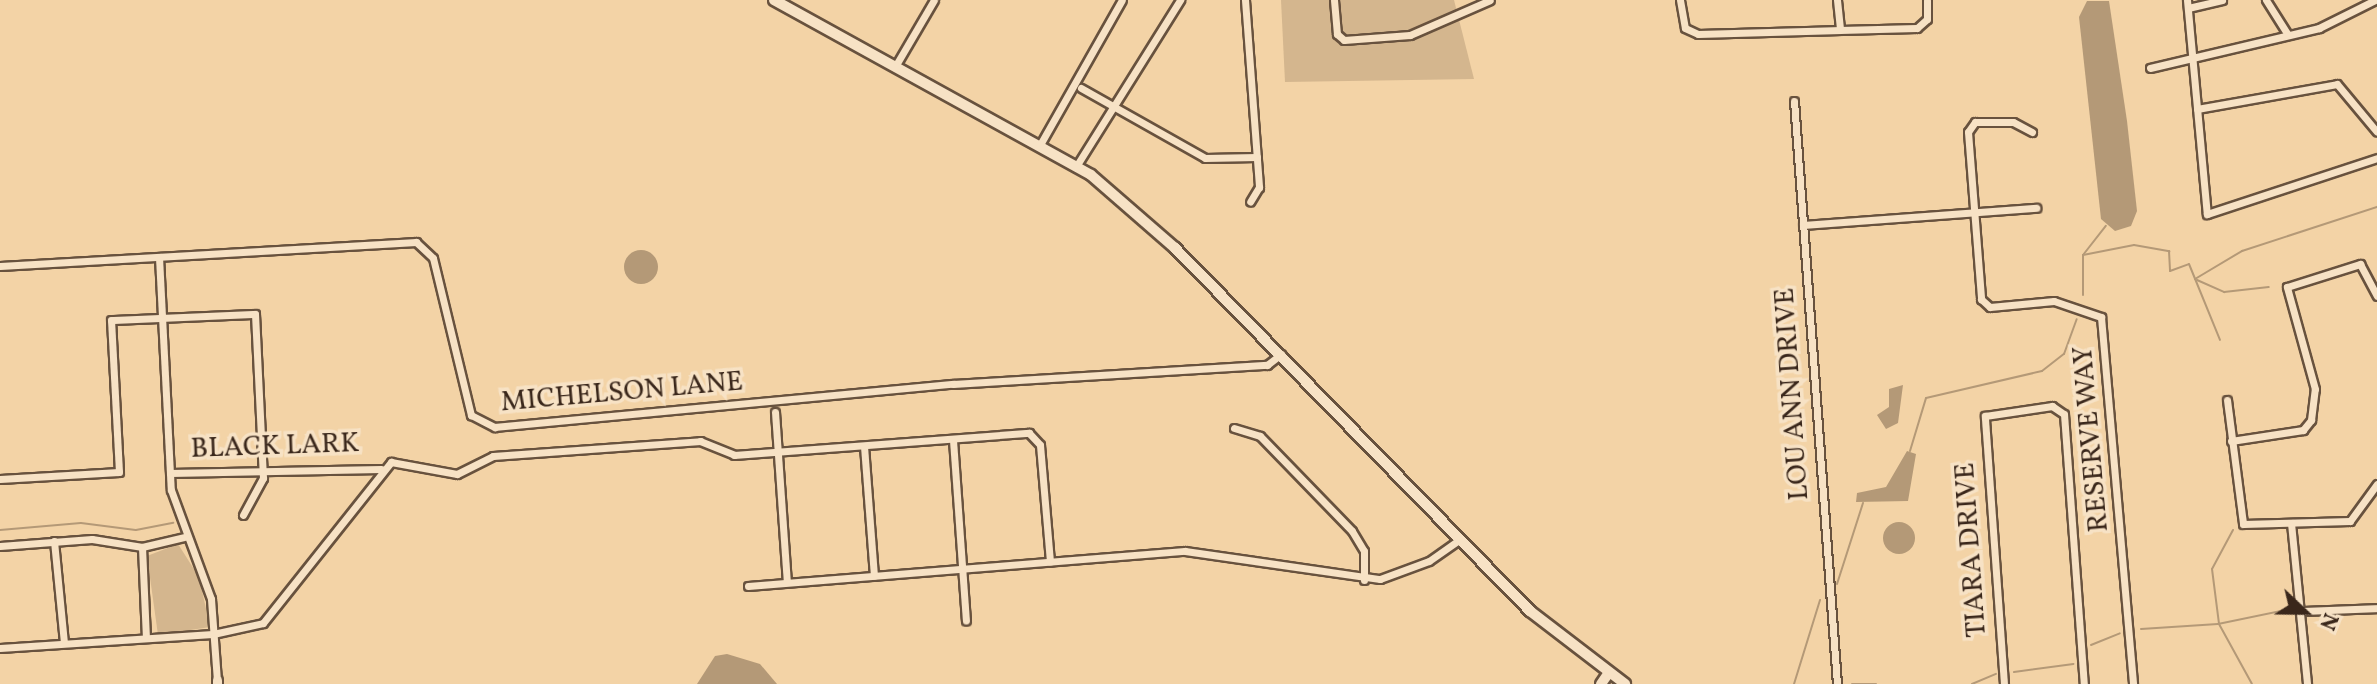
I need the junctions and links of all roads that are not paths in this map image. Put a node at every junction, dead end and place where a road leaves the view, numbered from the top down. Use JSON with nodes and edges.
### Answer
{"nodes":[{"id":1,"x":774,"y":0,"type":"edge"},
{"id":2,"x":934,"y":0,"type":"edge"},
{"id":3,"x":1122,"y":0,"type":"edge"},
{"id":4,"x":1180,"y":0,"type":"edge"},
{"id":5,"x":1245,"y":0,"type":"edge"},
{"id":6,"x":1334,"y":0,"type":"edge"},
{"id":7,"x":1490,"y":0,"type":"edge"},
{"id":8,"x":1680,"y":0,"type":"edge"},
{"id":9,"x":1837,"y":0,"type":"edge"},
{"id":10,"x":1927,"y":0,"type":"edge"},
{"id":11,"x":2222,"y":0,"type":"edge"},
{"id":12,"x":2266,"y":0,"type":"edge"},
{"id":13,"x":2375,"y":0,"type":"edge"},
{"id":14,"x":2188,"y":4,"type":"edge"},
{"id":15,"x":1840,"y":30,"type":"junction"},
{"id":16,"x":2288,"y":35,"type":"junction"},
{"id":17,"x":2190,"y":58,"type":"junction"},
{"id":18,"x":896,"y":65,"type":"junction"},
{"id":19,"x":2150,"y":68,"type":"dead end"},
{"id":20,"x":1081,"y":88,"type":"dead end"},
{"id":21,"x":1794,"y":101,"type":"dead end"},
{"id":22,"x":1115,"y":107,"type":"junction"},
{"id":23,"x":2197,"y":109,"type":"junction"},
{"id":24,"x":2032,"y":132,"type":"dead end"},
{"id":25,"x":2377,"y":132,"type":"edge"},
{"id":26,"x":1041,"y":143,"type":"junction"},
{"id":27,"x":1257,"y":157,"type":"junction"},
{"id":28,"x":2377,"y":158,"type":"edge"},
{"id":29,"x":1077,"y":165,"type":"junction"},
{"id":30,"x":1250,"y":202,"type":"dead end"},
{"id":31,"x":2036,"y":208,"type":"dead end"},
{"id":32,"x":1974,"y":215,"type":"junction"},
{"id":33,"x":1803,"y":225,"type":"junction"},
{"id":34,"x":159,"y":257,"type":"junction"},
{"id":35,"x":0,"y":266,"type":"edge"},
{"id":36,"x":2377,"y":296,"type":"edge"},
{"id":37,"x":161,"y":318,"type":"junction"},
{"id":38,"x":1281,"y":354,"type":"junction"},
{"id":39,"x":2227,"y":400,"type":"dead end"},
{"id":40,"x":775,"y":412,"type":"dead end"},
{"id":41,"x":1234,"y":428,"type":"dead end"},
{"id":42,"x":953,"y":440,"type":"junction"},
{"id":43,"x":2231,"y":441,"type":"junction"},
{"id":44,"x":864,"y":446,"type":"junction"},
{"id":45,"x":777,"y":452,"type":"junction"},
{"id":46,"x":263,"y":469,"type":"junction"},
{"id":47,"x":381,"y":469,"type":"junction"},
{"id":48,"x":170,"y":473,"type":"junction"},
{"id":49,"x":0,"y":479,"type":"edge"},
{"id":50,"x":2377,"y":484,"type":"edge"},
{"id":51,"x":243,"y":515,"type":"dead end"},
{"id":52,"x":2291,"y":523,"type":"junction"},
{"id":53,"x":184,"y":537,"type":"junction"},
{"id":54,"x":1460,"y":539,"type":"junction"},
{"id":55,"x":54,"y":541,"type":"junction"},
{"id":56,"x":0,"y":546,"type":"edge"},
{"id":57,"x":142,"y":547,"type":"junction"},
{"id":58,"x":1050,"y":562,"type":"junction"},
{"id":59,"x":961,"y":569,"type":"junction"},
{"id":60,"x":874,"y":576,"type":"junction"},
{"id":61,"x":1364,"y":580,"type":"junction"},
{"id":62,"x":787,"y":582,"type":"junction"},
{"id":63,"x":748,"y":586,"type":"dead end"},
{"id":64,"x":2377,"y":608,"type":"edge"},
{"id":65,"x":2300,"y":611,"type":"junction"},
{"id":66,"x":966,"y":621,"type":"dead end"},
{"id":67,"x":213,"y":634,"type":"junction"},
{"id":68,"x":146,"y":637,"type":"junction"},
{"id":69,"x":64,"y":643,"type":"junction"},
{"id":70,"x":0,"y":648,"type":"edge"},
{"id":71,"x":1608,"y":674,"type":"junction"},
{"id":72,"x":217,"y":682,"type":"edge"},
{"id":73,"x":1601,"y":684,"type":"edge"},
{"id":74,"x":1625,"y":684,"type":"edge"},
{"id":75,"x":1837,"y":684,"type":"edge"},
{"id":76,"x":2004,"y":684,"type":"edge"},
{"id":77,"x":2084,"y":684,"type":"edge"},
{"id":78,"x":2133,"y":684,"type":"edge"},
{"id":79,"x":2307,"y":684,"type":"edge"}],
"edges":[{"from":1,"to":18,"type":"main road"},
{"from":2,"to":18,"type":"street"},
{"from":3,"to":26,"type":"street"},
{"from":4,"to":22,"type":"street"},
{"from":5,"to":27,"type":"street"},
{"from":6,"to":7,"type":"street"},
{"from":8,"to":15,"type":"street"},
{"from":9,"to":15,"type":"street"},
{"from":10,"to":15,"type":"street"},
{"from":11,"to":14,"type":"street"},
{"from":12,"to":16,"type":"street"},
{"from":13,"to":16,"type":"street"},
{"from":14,"to":17,"type":"street"},
{"from":16,"to":17,"type":"street"},
{"from":17,"to":19,"type":"street"},
{"from":17,"to":23,"type":"street"},
{"from":18,"to":26,"type":"main road"},
{"from":20,"to":22,"type":"street"},
{"from":21,"to":33,"type":"street","name":"LOU ANN DRIVE"},
{"from":22,"to":27,"type":"street"},
{"from":22,"to":29,"type":"street"},
{"from":23,"to":25,"type":"street"},
{"from":23,"to":28,"type":"street"},
{"from":24,"to":32,"type":"street","name":"RESERVE WAY"},
{"from":26,"to":29,"type":"main road"},
{"from":27,"to":30,"type":"street"},
{"from":29,"to":38,"type":"main road"},
{"from":31,"to":32,"type":"street"},
{"from":32,"to":33,"type":"street"},
{"from":32,"to":78,"type":"street","name":"RESERVE WAY"},
{"from":33,"to":75,"type":"street","name":"LOU ANN DRIVE"},
{"from":34,"to":35,"type":"street","name":"MICHELSON LANE"},
{"from":34,"to":37,"type":"street"},
{"from":34,"to":38,"type":"street","name":"MICHELSON LANE"},
{"from":36,"to":43,"type":"street"},
{"from":37,"to":46,"type":"street"},
{"from":37,"to":48,"type":"street"},
{"from":37,"to":49,"type":"street"},
{"from":38,"to":54,"type":"main road"},
{"from":39,"to":43,"type":"street"},
{"from":40,"to":45,"type":"street"},
{"from":41,"to":61,"type":"street"},
{"from":42,"to":44,"type":"street"},
{"from":42,"to":58,"type":"street"},
{"from":42,"to":59,"type":"street"},
{"from":43,"to":52,"type":"street"},
{"from":44,"to":45,"type":"street"},
{"from":44,"to":60,"type":"street"},
{"from":45,"to":47,"type":"street"},
{"from":45,"to":62,"type":"street"},
{"from":46,"to":47,"type":"street","name":"BLACK LARK"},
{"from":46,"to":48,"type":"street","name":"BLACK LARK"},
{"from":46,"to":51,"type":"street"},
{"from":47,"to":67,"type":"street"},
{"from":48,"to":53,"type":"street"},
{"from":50,"to":52,"type":"street"},
{"from":52,"to":65,"type":"street"},
{"from":53,"to":57,"type":"street"},
{"from":53,"to":67,"type":"street"},
{"from":54,"to":61,"type":"street"},
{"from":54,"to":71,"type":"main road"},
{"from":55,"to":56,"type":"street"},
{"from":55,"to":57,"type":"street"},
{"from":55,"to":69,"type":"street"},
{"from":57,"to":68,"type":"street"},
{"from":58,"to":59,"type":"street"},
{"from":58,"to":61,"type":"street"},
{"from":59,"to":60,"type":"street"},
{"from":59,"to":66,"type":"street"},
{"from":60,"to":62,"type":"street"},
{"from":62,"to":63,"type":"street"},
{"from":64,"to":65,"type":"street"},
{"from":65,"to":79,"type":"street"},
{"from":67,"to":68,"type":"street"},
{"from":67,"to":72,"type":"street"},
{"from":68,"to":69,"type":"street"},
{"from":69,"to":70,"type":"street"},
{"from":71,"to":73,"type":"main road"},
{"from":71,"to":74,"type":"main road"},
{"from":76,"to":77,"type":"street","name":"TIARA DRIVE"}]}
